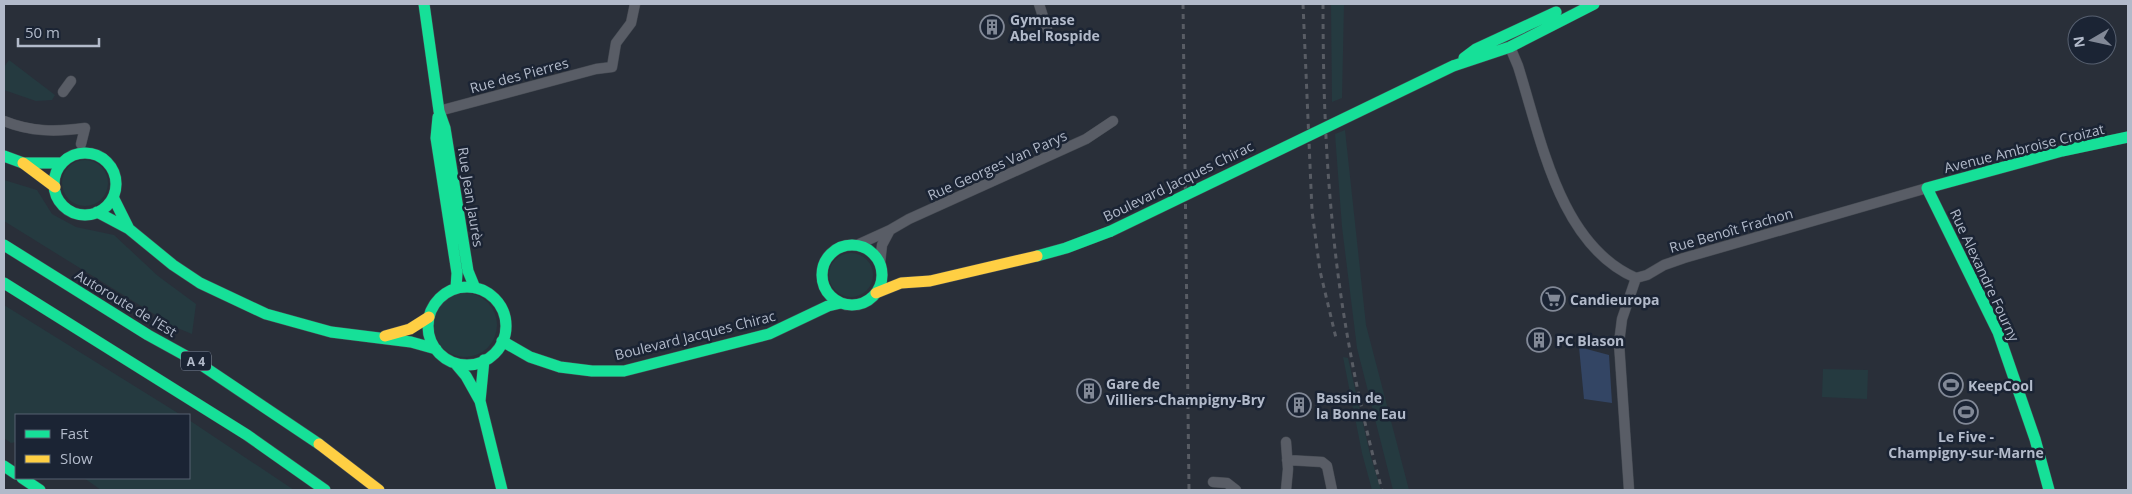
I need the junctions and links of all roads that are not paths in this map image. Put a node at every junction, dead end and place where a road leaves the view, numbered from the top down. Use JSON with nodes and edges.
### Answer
{"nodes":[{"id":1,"x":424,"y":4,"type":"edge"},
{"id":2,"x":636,"y":4,"type":"edge"},
{"id":3,"x":1039,"y":4,"type":"edge"},
{"id":4,"x":1574,"y":4,"type":"edge"},
{"id":5,"x":1579,"y":4,"type":"edge"},
{"id":6,"x":1594,"y":4,"type":"edge"},
{"id":7,"x":1555,"y":18,"type":"junction"},
{"id":8,"x":1047,"y":29,"type":"dead end"},
{"id":9,"x":1506,"y":41,"type":"junction"},
{"id":10,"x":439,"y":111,"type":"junction"},
{"id":11,"x":4,"y":121,"type":"edge"},
{"id":12,"x":1113,"y":122,"type":"dead end"},
{"id":13,"x":2128,"y":137,"type":"edge"},
{"id":14,"x":81,"y":144,"type":"dead end"},
{"id":15,"x":4,"y":156,"type":"edge"},
{"id":16,"x":23,"y":163,"type":"junction"},
{"id":17,"x":62,"y":163,"type":"junction"},
{"id":18,"x":55,"y":186,"type":"junction"},
{"id":19,"x":1927,"y":188,"type":"junction"},
{"id":20,"x":113,"y":198,"type":"junction"},
{"id":21,"x":97,"y":212,"type":"junction"},
{"id":22,"x":129,"y":229,"type":"junction"},
{"id":23,"x":890,"y":230,"type":"junction"},
{"id":24,"x":4,"y":245,"type":"edge"},
{"id":25,"x":857,"y":245,"type":"junction"},
{"id":26,"x":881,"y":267,"type":"junction"},
{"id":27,"x":1636,"y":278,"type":"junction"},
{"id":28,"x":823,"y":280,"type":"junction"},
{"id":29,"x":4,"y":283,"type":"edge"},
{"id":30,"x":902,"y":283,"type":"junction"},
{"id":31,"x":456,"y":288,"type":"junction"},
{"id":32,"x":475,"y":288,"type":"junction"},
{"id":33,"x":876,"y":293,"type":"junction"},
{"id":34,"x":841,"y":303,"type":"junction"},
{"id":35,"x":808,"y":315,"type":"junction"},
{"id":36,"x":429,"y":317,"type":"junction"},
{"id":37,"x":377,"y":338,"type":"junction"},
{"id":38,"x":502,"y":341,"type":"junction"},
{"id":39,"x":436,"y":349,"type":"junction"},
{"id":40,"x":484,"y":360,"type":"junction"},
{"id":41,"x":455,"y":363,"type":"junction"},
{"id":42,"x":480,"y":402,"type":"junction"},
{"id":43,"x":1286,"y":442,"type":"dead end"},
{"id":44,"x":1287,"y":460,"type":"junction"},
{"id":45,"x":4,"y":466,"type":"edge"},
{"id":46,"x":15,"y":473,"type":"edge"},
{"id":47,"x":24,"y":479,"type":"edge"},
{"id":48,"x":1213,"y":482,"type":"dead end"},
{"id":49,"x":40,"y":490,"type":"edge"},
{"id":50,"x":326,"y":490,"type":"edge"},
{"id":51,"x":379,"y":490,"type":"edge"},
{"id":52,"x":502,"y":490,"type":"edge"},
{"id":53,"x":1236,"y":490,"type":"edge"},
{"id":54,"x":1286,"y":490,"type":"edge"},
{"id":55,"x":1332,"y":490,"type":"edge"},
{"id":56,"x":1629,"y":490,"type":"edge"},
{"id":57,"x":2049,"y":490,"type":"edge"}],
"edges":[{"from":1,"to":10,"type":"main road","name":"Rue Jean Jaurès"},
{"from":2,"to":10,"type":"street","name":"Rue des Pierres"},
{"from":3,"to":8,"type":"street"},
{"from":4,"to":7,"type":"main road"},
{"from":5,"to":9,"type":"main road"},
{"from":6,"to":7,"type":"main road"},
{"from":7,"to":9,"type":"main road","name":"Boulevard Jacques Chirac"},
{"from":9,"to":27,"type":"street"},
{"from":9,"to":30,"type":"main road","name":"Boulevard Jacques Chirac","bridge":true},
{"from":10,"to":31,"type":"main road","name":"Rue Jean Jaurès"},
{"from":10,"to":32,"type":"main road","name":"Rue Jean Jaurès"},
{"from":11,"to":14,"type":"street"},
{"from":12,"to":23,"type":"street","name":"Rue Georges Van Parys"},
{"from":13,"to":19,"type":"main road","name":"Avenue Ambroise Croizat"},
{"from":15,"to":16,"type":"main road"},
{"from":16,"to":17,"type":"main road"},
{"from":16,"to":18,"type":"main road"},
{"from":17,"to":18,"type":"main road"},
{"from":17,"to":20,"type":"main road"},
{"from":18,"to":21,"type":"main road"},
{"from":19,"to":27,"type":"street","name":"Rue Benoît Frachon"},
{"from":19,"to":57,"type":"main road","name":"Rue Alexandre Fourny"},
{"from":20,"to":21,"type":"main road"},
{"from":20,"to":22,"type":"main road"},
{"from":21,"to":22,"type":"main road"},
{"from":22,"to":37,"type":"main road"},
{"from":23,"to":25,"type":"street","name":"Rue Georges Van Parys"},
{"from":23,"to":26,"type":"street"},
{"from":24,"to":51,"type":"main road","name":"Autoroute de l’Est","number":"A 4"},
{"from":25,"to":26,"type":"main road"},
{"from":25,"to":28,"type":"main road"},
{"from":26,"to":30,"type":"main road"},
{"from":26,"to":33,"type":"main road"},
{"from":27,"to":56,"type":"street"},
{"from":28,"to":34,"type":"main road"},
{"from":28,"to":35,"type":"main road"},
{"from":29,"to":50,"type":"main road","number":"A 4"},
{"from":30,"to":33,"type":"main road","name":"Boulevard Jacques Chirac"},
{"from":31,"to":32,"type":"main road"},
{"from":31,"to":36,"type":"main road"},
{"from":32,"to":38,"type":"main road"},
{"from":33,"to":34,"type":"main road","name":"Boulevard Jacques Chirac"},
{"from":34,"to":35,"type":"main road","name":"Boulevard Jacques Chirac"},
{"from":35,"to":38,"type":"main road","name":"Boulevard Jacques Chirac"},
{"from":36,"to":37,"type":"main road"},
{"from":36,"to":39,"type":"main road"},
{"from":37,"to":39,"type":"main road"},
{"from":38,"to":40,"type":"main road"},
{"from":39,"to":41,"type":"main road"},
{"from":40,"to":41,"type":"main road"},
{"from":40,"to":42,"type":"main road"},
{"from":41,"to":42,"type":"main road"},
{"from":42,"to":52,"type":"main road"},
{"from":43,"to":44,"type":"street"},
{"from":44,"to":54,"type":"street"},
{"from":44,"to":55,"type":"street"},
{"from":45,"to":46,"type":"main road"},
{"from":47,"to":49,"type":"main road"},
{"from":48,"to":53,"type":"street"}]}
